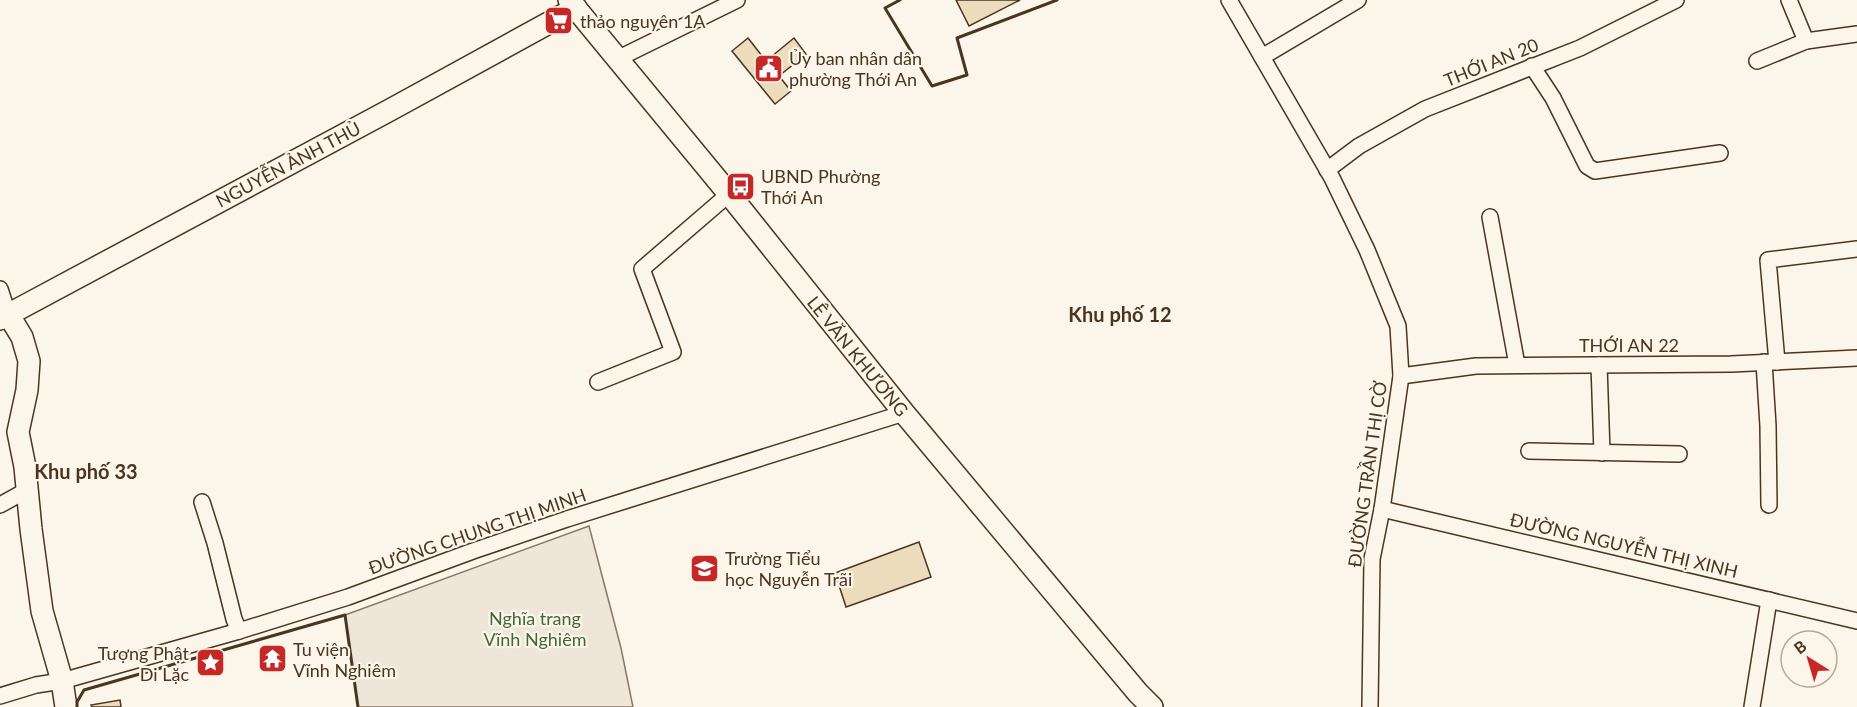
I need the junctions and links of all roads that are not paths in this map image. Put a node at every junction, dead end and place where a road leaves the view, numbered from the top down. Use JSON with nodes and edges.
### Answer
{"nodes":[{"id":1,"x":737,"y":0,"type":"edge"},
{"id":2,"x":1230,"y":0,"type":"edge"},
{"id":3,"x":1358,"y":0,"type":"edge"},
{"id":4,"x":1676,"y":0,"type":"edge"},
{"id":5,"x":1789,"y":0,"type":"edge"},
{"id":6,"x":572,"y":4,"type":"edge"},
{"id":7,"x":1857,"y":34,"type":"edge"},
{"id":8,"x":1806,"y":41,"type":"junction"},
{"id":9,"x":1262,"y":57,"type":"junction"},
{"id":10,"x":617,"y":58,"type":"junction"},
{"id":11,"x":1757,"y":61,"type":"dead end"},
{"id":12,"x":1532,"y":66,"type":"junction"},
{"id":13,"x":1720,"y":153,"type":"dead end"},
{"id":14,"x":1327,"y":170,"type":"junction"},
{"id":15,"x":729,"y":194,"type":"junction"},
{"id":16,"x":1490,"y":217,"type":"dead end"},
{"id":17,"x":1857,"y":249,"type":"edge"},
{"id":18,"x":0,"y":289,"type":"edge"},
{"id":19,"x":4,"y":317,"type":"edge"},
{"id":20,"x":1857,"y":359,"type":"edge"},
{"id":21,"x":1770,"y":362,"type":"junction"},
{"id":22,"x":1516,"y":365,"type":"junction"},
{"id":23,"x":1599,"y":365,"type":"junction"},
{"id":24,"x":1401,"y":376,"type":"junction"},
{"id":25,"x":598,"y":382,"type":"dead end"},
{"id":26,"x":904,"y":413,"type":"junction"},
{"id":27,"x":1529,"y":451,"type":"dead end"},
{"id":28,"x":1602,"y":453,"type":"junction"},
{"id":29,"x":1679,"y":454,"type":"dead end"},
{"id":30,"x":27,"y":490,"type":"junction"},
{"id":31,"x":202,"y":502,"type":"dead end"},
{"id":32,"x":0,"y":505,"type":"edge"},
{"id":33,"x":1769,"y":505,"type":"dead end"},
{"id":34,"x":1382,"y":509,"type":"junction"},
{"id":35,"x":1769,"y":600,"type":"junction"},
{"id":36,"x":1857,"y":621,"type":"edge"},
{"id":37,"x":239,"y":631,"type":"junction"},
{"id":38,"x":62,"y":681,"type":"junction"},
{"id":39,"x":0,"y":696,"type":"edge"},
{"id":40,"x":66,"y":707,"type":"edge"},
{"id":41,"x":1152,"y":707,"type":"edge"},
{"id":42,"x":1370,"y":707,"type":"edge"},
{"id":43,"x":1752,"y":707,"type":"edge"}],
"edges":[{"from":1,"to":10,"type":"street"},
{"from":2,"to":9,"type":"street","name":"ĐƯỜNG TRẦN THỊ CỜ"},
{"from":3,"to":9,"type":"street"},
{"from":4,"to":12,"type":"street","name":"THỚI AN 20"},
{"from":5,"to":8,"type":"street"},
{"from":6,"to":10,"type":"main road","name":"LÊ VĂN KHƯƠNG"},
{"from":6,"to":19,"type":"main road","name":"NGUYỄN ẢNH THỦ"},
{"from":7,"to":8,"type":"street"},
{"from":8,"to":11,"type":"street"},
{"from":9,"to":14,"type":"street","name":"ĐƯỜNG TRẦN THỊ CỜ"},
{"from":10,"to":15,"type":"main road","name":"LÊ VĂN KHƯƠNG"},
{"from":12,"to":13,"type":"street"},
{"from":12,"to":14,"type":"street","name":"THỚI AN 20"},
{"from":14,"to":24,"type":"street","name":"ĐƯỜNG TRẦN THỊ CỜ"},
{"from":15,"to":25,"type":"street"},
{"from":15,"to":26,"type":"main road","name":"LÊ VĂN KHƯƠNG"},
{"from":16,"to":22,"type":"street"},
{"from":17,"to":21,"type":"street"},
{"from":18,"to":19,"type":"street"},
{"from":19,"to":30,"type":"main road"},
{"from":20,"to":21,"type":"street","name":"THỚI AN 22"},
{"from":21,"to":23,"type":"street","name":"THỚI AN 22"},
{"from":21,"to":33,"type":"street"},
{"from":22,"to":23,"type":"street","name":"THỚI AN 22"},
{"from":22,"to":24,"type":"street","name":"THỚI AN 22"},
{"from":23,"to":28,"type":"street"},
{"from":24,"to":34,"type":"street","name":"ĐƯỜNG TRẦN THỊ CỜ"},
{"from":26,"to":37,"type":"street","name":"ĐƯỜNG CHUNG THỊ MINH"},
{"from":26,"to":41,"type":"main road","name":"LÊ VĂN KHƯƠNG"},
{"from":27,"to":28,"type":"street"},
{"from":28,"to":29,"type":"street"},
{"from":30,"to":32,"type":"street"},
{"from":30,"to":38,"type":"main road"},
{"from":31,"to":37,"type":"street"},
{"from":34,"to":35,"type":"street","name":"ĐƯỜNG NGUYỄN THỊ XINH"},
{"from":34,"to":42,"type":"street","name":"ĐƯỜNG TRẦN THỊ CỜ"},
{"from":35,"to":36,"type":"street","name":"ĐƯỜNG NGUYỄN THỊ XINH"},
{"from":35,"to":43,"type":"street"},
{"from":37,"to":38,"type":"street","name":"ĐƯỜNG CHUNG THỊ MINH"},
{"from":38,"to":39,"type":"street","name":"ĐƯỜNG CHUNG THỊ MINH"},
{"from":38,"to":40,"type":"main road"}]}
